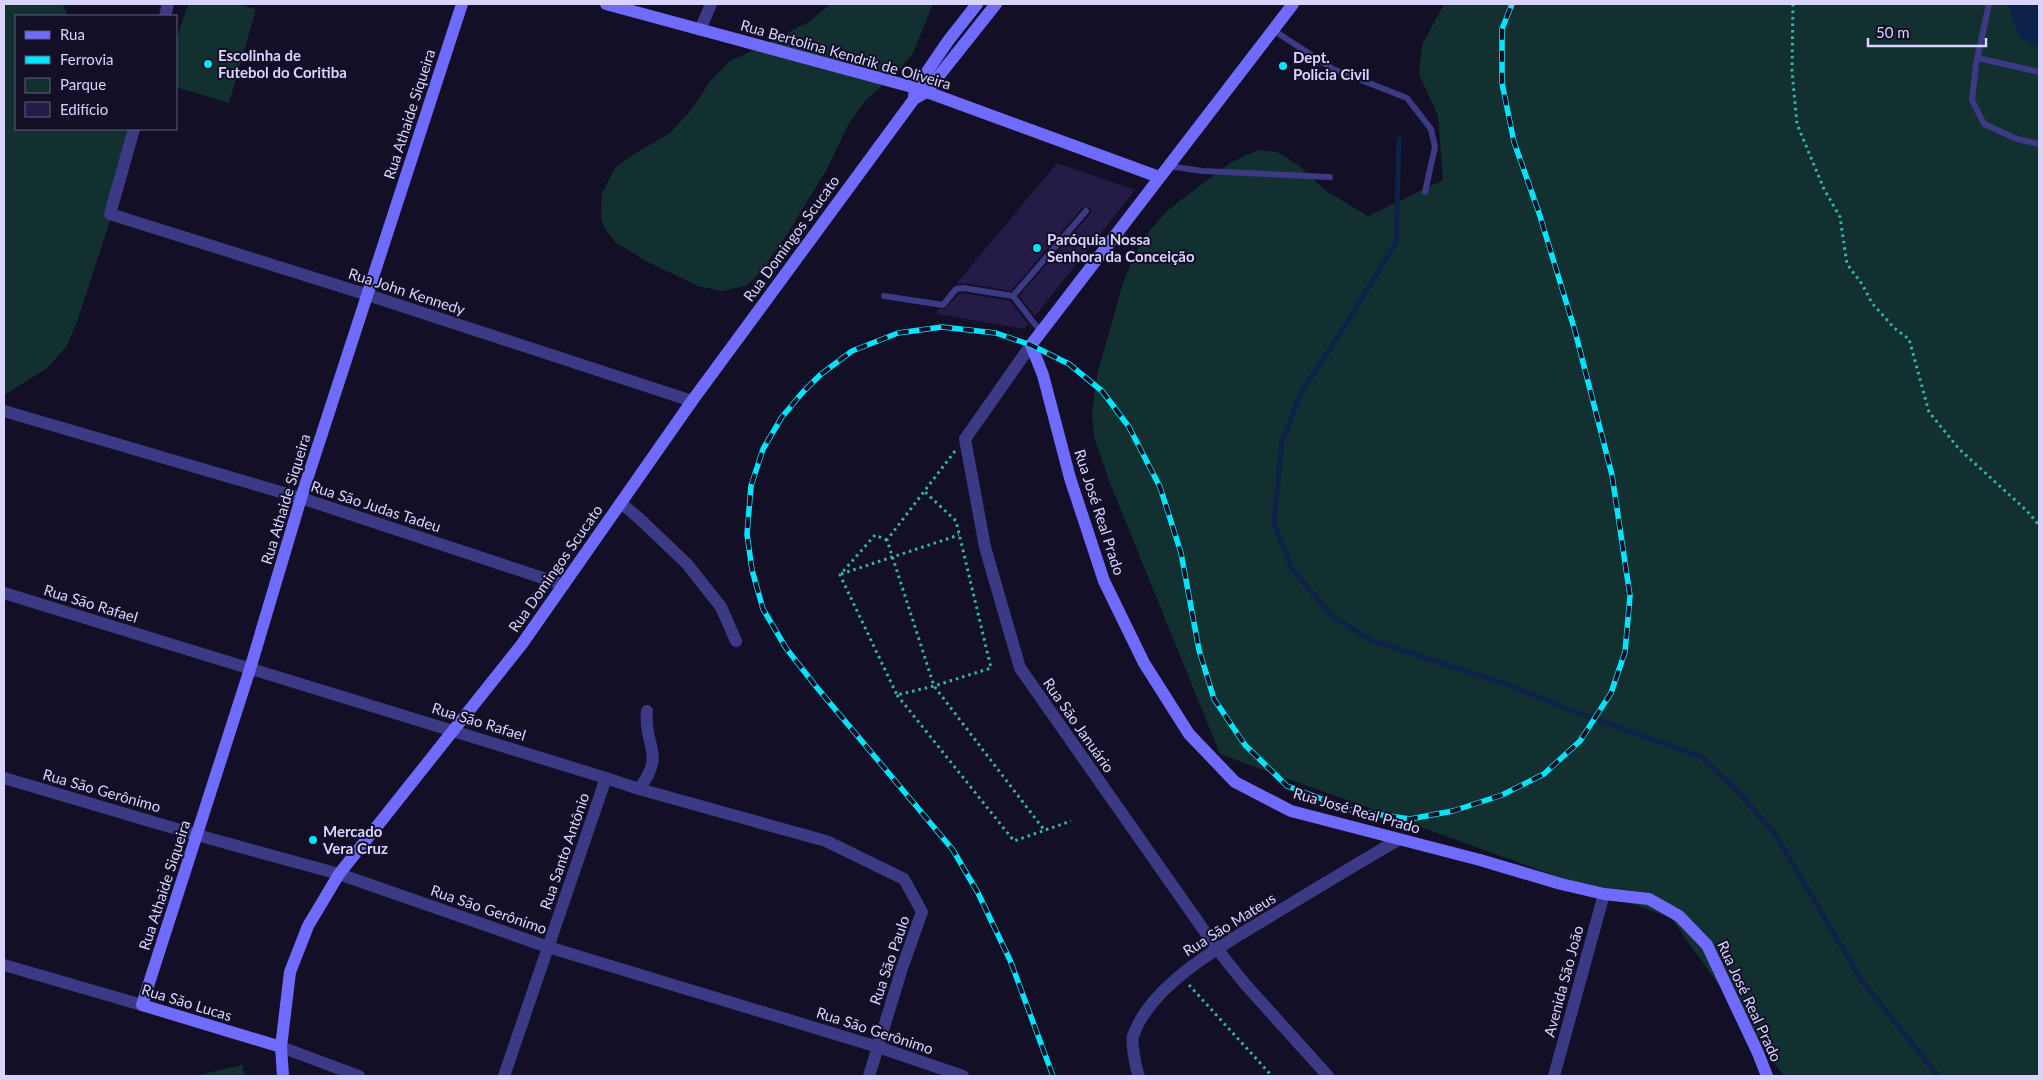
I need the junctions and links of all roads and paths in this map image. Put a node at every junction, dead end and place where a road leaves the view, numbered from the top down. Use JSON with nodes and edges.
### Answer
{"nodes":[{"id":1,"x":462,"y":4,"type":"edge"},
{"id":2,"x":606,"y":4,"type":"edge"},
{"id":3,"x":711,"y":4,"type":"edge"},
{"id":4,"x":977,"y":4,"type":"edge"},
{"id":5,"x":996,"y":4,"type":"edge"},
{"id":6,"x":1294,"y":4,"type":"edge"},
{"id":7,"x":1793,"y":4,"type":"edge"},
{"id":8,"x":1989,"y":4,"type":"edge"},
{"id":9,"x":700,"y":30,"type":"junction"},
{"id":10,"x":1273,"y":30,"type":"junction"},
{"id":11,"x":1978,"y":58,"type":"junction"},
{"id":12,"x":2039,"y":72,"type":"edge"},
{"id":13,"x":919,"y":93,"type":"junction"},
{"id":14,"x":134,"y":130,"type":"edge"},
{"id":15,"x":2039,"y":144,"type":"edge"},
{"id":16,"x":1168,"y":166,"type":"junction"},
{"id":17,"x":1159,"y":177,"type":"junction"},
{"id":18,"x":1330,"y":177,"type":"dead end"},
{"id":19,"x":1425,"y":192,"type":"dead end"},
{"id":20,"x":1086,"y":211,"type":"dead end"},
{"id":21,"x":368,"y":295,"type":"junction"},
{"id":22,"x":884,"y":296,"type":"dead end"},
{"id":23,"x":1012,"y":296,"type":"junction"},
{"id":24,"x":1041,"y":332,"type":"junction"},
{"id":25,"x":1031,"y":345,"type":"junction"},
{"id":26,"x":692,"y":401,"type":"junction"},
{"id":27,"x":4,"y":411,"type":"edge"},
{"id":28,"x":965,"y":439,"type":"junction"},
{"id":29,"x":924,"y":491,"type":"junction"},
{"id":30,"x":301,"y":498,"type":"junction"},
{"id":31,"x":621,"y":504,"type":"junction"},
{"id":32,"x":2039,"y":526,"type":"edge"},
{"id":33,"x":959,"y":535,"type":"junction"},
{"id":34,"x":887,"y":540,"type":"junction"},
{"id":35,"x":892,"y":557,"type":"junction"},
{"id":36,"x":840,"y":575,"type":"junction"},
{"id":37,"x":564,"y":585,"type":"junction"},
{"id":38,"x":4,"y":593,"type":"edge"},
{"id":39,"x":736,"y":641,"type":"dead end"},
{"id":40,"x":250,"y":669,"type":"junction"},
{"id":41,"x":934,"y":686,"type":"junction"},
{"id":42,"x":897,"y":695,"type":"junction"},
{"id":43,"x":647,"y":711,"type":"dead end"},
{"id":44,"x":454,"y":730,"type":"junction"},
{"id":45,"x":4,"y":778,"type":"edge"},
{"id":46,"x":606,"y":778,"type":"junction"},
{"id":47,"x":639,"y":789,"type":"junction"},
{"id":48,"x":1071,"y":821,"type":"dead end"},
{"id":49,"x":1045,"y":831,"type":"junction"},
{"id":50,"x":197,"y":835,"type":"junction"},
{"id":51,"x":1398,"y":840,"type":"junction"},
{"id":52,"x":339,"y":874,"type":"junction"},
{"id":53,"x":1604,"y":894,"type":"junction"},
{"id":54,"x":922,"y":912,"type":"joint"},
{"id":55,"x":548,"y":947,"type":"junction"},
{"id":56,"x":1217,"y":949,"type":"junction"},
{"id":57,"x":4,"y":964,"type":"edge"},
{"id":58,"x":1180,"y":975,"type":"junction"},
{"id":59,"x":142,"y":1005,"type":"junction"},
{"id":60,"x":282,"y":1047,"type":"junction"},
{"id":61,"x":878,"y":1047,"type":"junction"},
{"id":62,"x":283,"y":1076,"type":"edge"},
{"id":63,"x":359,"y":1076,"type":"edge"},
{"id":64,"x":504,"y":1076,"type":"edge"},
{"id":65,"x":869,"y":1076,"type":"edge"},
{"id":66,"x":963,"y":1076,"type":"edge"},
{"id":67,"x":1139,"y":1076,"type":"edge"},
{"id":68,"x":1272,"y":1076,"type":"edge"},
{"id":69,"x":1328,"y":1076,"type":"edge"},
{"id":70,"x":1554,"y":1076,"type":"edge"},
{"id":71,"x":1767,"y":1076,"type":"edge"}],
"edges":[{"from":1,"to":21,"type":"street","name":"Rua Athaide Siqueira"},
{"from":2,"to":9,"type":"street","name":"Rua Bertolina Kendrik de Oliveira"},
{"from":3,"to":9,"type":"street"},
{"from":4,"to":13,"type":"street","name":"Rua Domingos Scucato"},
{"from":5,"to":13,"type":"street","name":"Rua Domingos Scucato"},
{"from":6,"to":10,"type":"street"},
{"from":7,"to":32,"type":"path"},
{"from":8,"to":11,"type":"lane"},
{"from":9,"to":13,"type":"street","name":"Rua Bertolina Kendrik de Oliveira"},
{"from":10,"to":16,"type":"street"},
{"from":10,"to":19,"type":"lane"},
{"from":11,"to":12,"type":"lane"},
{"from":11,"to":15,"type":"lane"},
{"from":13,"to":17,"type":"street","name":"Rua Bertolina Kendrik de Oliveira"},
{"from":13,"to":26,"type":"street","name":"Rua Domingos Scucato"},
{"from":14,"to":21,"type":"street","name":"Rua John Kennedy"},
{"from":16,"to":17,"type":"street"},
{"from":16,"to":18,"type":"lane"},
{"from":17,"to":24,"type":"street"},
{"from":20,"to":23,"type":"lane"},
{"from":21,"to":26,"type":"street","name":"Rua John Kennedy"},
{"from":21,"to":30,"type":"street","name":"Rua Athaide Siqueira"},
{"from":22,"to":23,"type":"lane"},
{"from":23,"to":24,"type":"lane"},
{"from":24,"to":25,"type":"street"},
{"from":25,"to":28,"type":"street"},
{"from":25,"to":51,"type":"street","name":"Rua José Real Prado"},
{"from":26,"to":31,"type":"street","name":"Rua Domingos Scucato"},
{"from":27,"to":30,"type":"street","name":"Rua São Judas Tadeu"},
{"from":28,"to":29,"type":"path"},
{"from":28,"to":56,"type":"street","name":"Rua São Januário"},
{"from":29,"to":33,"type":"path"},
{"from":29,"to":34,"type":"path"},
{"from":30,"to":37,"type":"street","name":"Rua São Judas Tadeu"},
{"from":30,"to":40,"type":"street","name":"Rua Athaide Siqueira"},
{"from":31,"to":37,"type":"street","name":"Rua Domingos Scucato"},
{"from":31,"to":39,"type":"street"},
{"from":33,"to":35,"type":"path"},
{"from":33,"to":41,"type":"path"},
{"from":34,"to":35,"type":"path"},
{"from":34,"to":36,"type":"path"},
{"from":35,"to":36,"type":"path"},
{"from":35,"to":41,"type":"path"},
{"from":36,"to":42,"type":"path"},
{"from":37,"to":44,"type":"street","name":"Rua Domingos Scucato"},
{"from":38,"to":40,"type":"street","name":"Rua São Rafael"},
{"from":40,"to":44,"type":"street","name":"Rua São Rafael"},
{"from":40,"to":50,"type":"street","name":"Rua Athaide Siqueira"},
{"from":41,"to":42,"type":"path"},
{"from":41,"to":49,"type":"path"},
{"from":42,"to":49,"type":"path"},
{"from":43,"to":47,"type":"street"},
{"from":44,"to":46,"type":"street","name":"Rua São Rafael"},
{"from":44,"to":52,"type":"street","name":"Rua Domingos Scucato"},
{"from":45,"to":50,"type":"street","name":"Rua São Gerônimo"},
{"from":46,"to":47,"type":"street","name":"Rua São Rafael"},
{"from":46,"to":55,"type":"street","name":"Rua Santo Antônio"},
{"from":47,"to":54,"type":"street","name":"Rua São Rafael"},
{"from":48,"to":49,"type":"path"},
{"from":50,"to":52,"type":"street","name":"Rua São Gerônimo"},
{"from":50,"to":59,"type":"street","name":"Rua Athaide Siqueira"},
{"from":51,"to":53,"type":"street","name":"Rua José Real Prado"},
{"from":51,"to":56,"type":"street","name":"Rua São Mateus"},
{"from":52,"to":55,"type":"street","name":"Rua São Gerônimo"},
{"from":52,"to":60,"type":"street","name":"Rua Domingos Scucato"},
{"from":53,"to":70,"type":"street","name":"Avenida São João"},
{"from":53,"to":71,"type":"street","name":"Rua José Real Prado"},
{"from":54,"to":61,"type":"street","name":"Rua São Paulo"},
{"from":55,"to":61,"type":"street","name":"Rua São Gerônimo"},
{"from":55,"to":64,"type":"street","name":"Rua Santo Antônio"},
{"from":56,"to":58,"type":"street","name":"Rua São Mateus"},
{"from":56,"to":69,"type":"street","name":"Rua São Januário"},
{"from":57,"to":59,"type":"street","name":"Rua São Lucas"},
{"from":58,"to":67,"type":"street","name":"Rua São Mateus"},
{"from":58,"to":68,"type":"path"},
{"from":59,"to":60,"type":"street","name":"Rua São Lucas"},
{"from":60,"to":62,"type":"street","name":"Rua Domingos Scucato"},
{"from":60,"to":63,"type":"street","name":"Rua São Lucas"},
{"from":61,"to":65,"type":"street","name":"Rua São Paulo"},
{"from":61,"to":66,"type":"street","name":"Rua São Gerônimo"}]}
